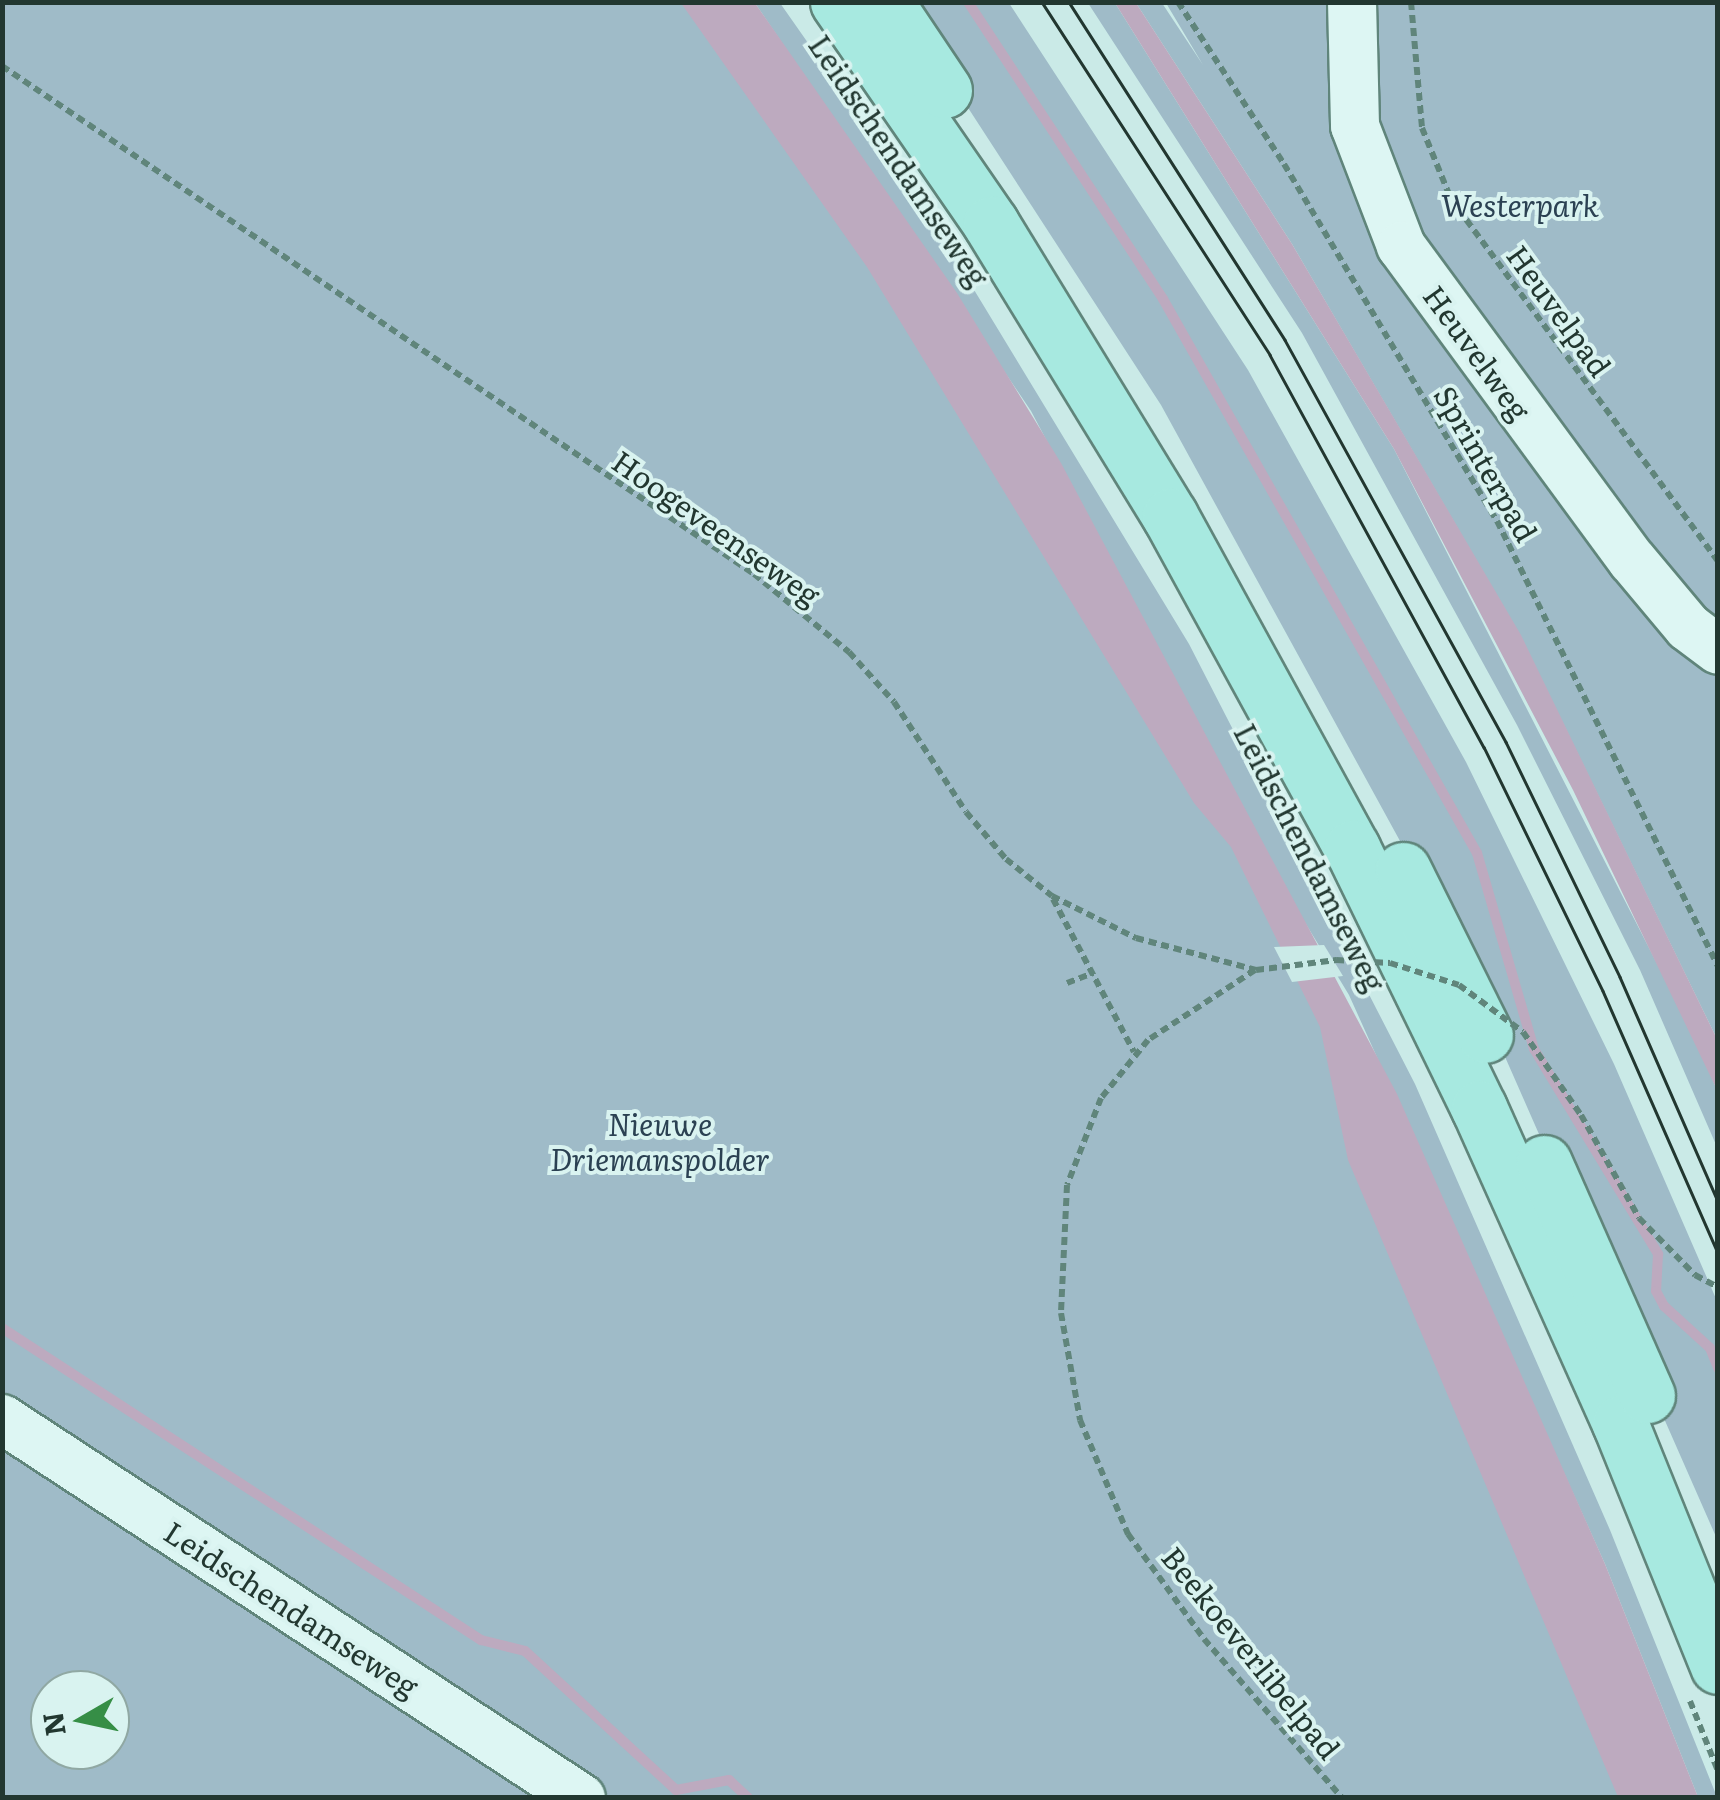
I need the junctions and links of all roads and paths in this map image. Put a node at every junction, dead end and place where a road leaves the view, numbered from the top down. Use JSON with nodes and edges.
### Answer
{"nodes":[{"id":1,"x":838,"y":2,"type":"edge"},
{"id":2,"x":886,"y":2,"type":"edge"},
{"id":3,"x":1178,"y":2,"type":"edge"},
{"id":4,"x":1352,"y":2,"type":"edge"},
{"id":5,"x":1412,"y":2,"type":"edge"},
{"id":6,"x":2,"y":66,"type":"edge"},
{"id":7,"x":1718,"y":561,"type":"edge"},
{"id":8,"x":1718,"y":650,"type":"edge"},
{"id":9,"x":1052,"y":896,"type":"junction"},
{"id":10,"x":1357,"y":945,"type":"dead end"},
{"id":11,"x":1718,"y":967,"type":"edge"},
{"id":12,"x":1256,"y":970,"type":"junction"},
{"id":13,"x":1093,"y":973,"type":"junction"},
{"id":14,"x":1374,"y":979,"type":"dead end"},
{"id":15,"x":1067,"y":983,"type":"dead end"},
{"id":16,"x":1134,"y":1052,"type":"junction"},
{"id":17,"x":1718,"y":1287,"type":"edge"},
{"id":18,"x":2,"y":1419,"type":"edge"},
{"id":19,"x":1718,"y":1564,"type":"edge"},
{"id":20,"x":1701,"y":1677,"type":"edge"},
{"id":21,"x":1718,"y":1770,"type":"edge"},
{"id":22,"x":581,"y":1798,"type":"edge"},
{"id":23,"x":1342,"y":1798,"type":"edge"}],
"edges":[{"from":1,"to":20,"type":"main road","name":"Leidschendamseweg"},
{"from":2,"to":19,"type":"main road"},
{"from":3,"to":11,"type":"path","name":"Sprinterpad"},
{"from":4,"to":8,"type":"street","name":"Heuvelweg"},
{"from":5,"to":7,"type":"path","name":"Heuvelpad"},
{"from":6,"to":9,"type":"path","name":"Hoogeveenseweg"},
{"from":9,"to":12,"type":"path","name":"Hoogeveenseweg"},
{"from":9,"to":13,"type":"path"},
{"from":10,"to":14,"type":"path","name":"Leidschendamseweg"},
{"from":12,"to":16,"type":"path","name":"Beekoeverlibelpad"},
{"from":12,"to":17,"type":"path","name":"Hoogeveenseweg","bridge":true},
{"from":13,"to":15,"type":"path"},
{"from":13,"to":16,"type":"path"},
{"from":16,"to":23,"type":"path","name":"Beekoeverlibelpad"},
{"from":18,"to":22,"type":"street","name":"Leidschendamseweg"},
{"from":20,"to":21,"type":"path"}]}
